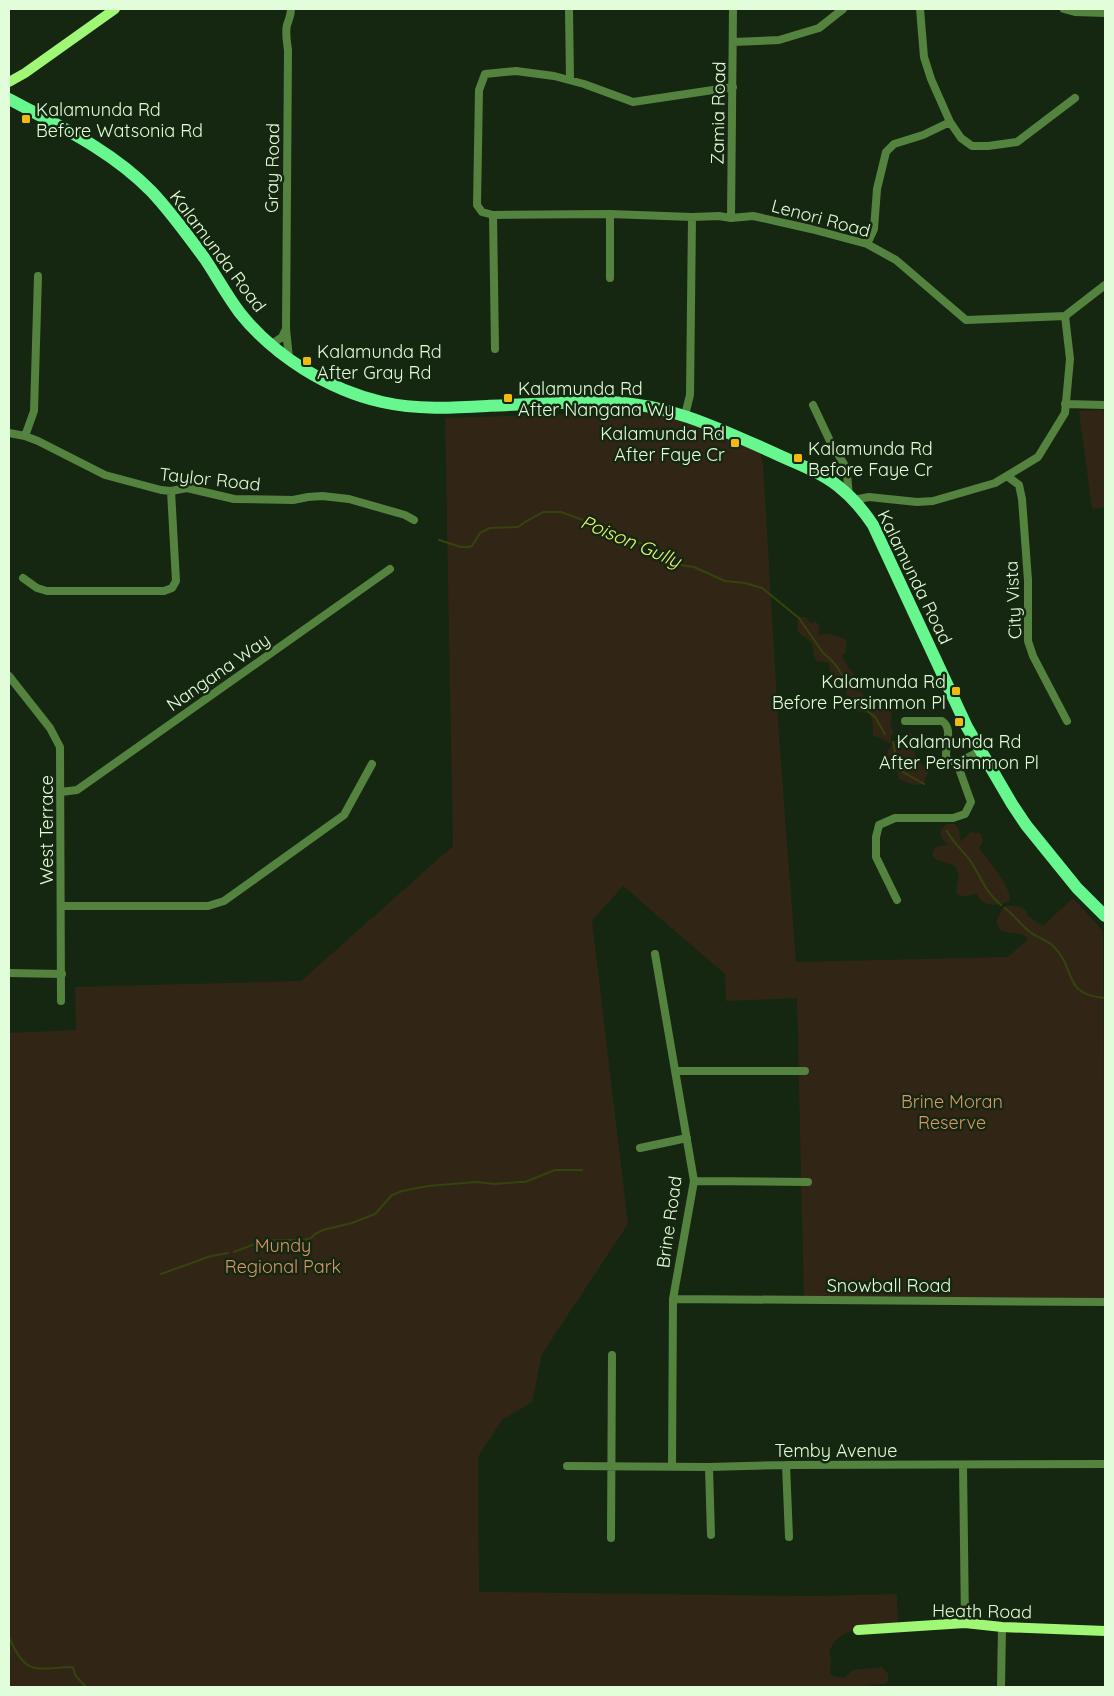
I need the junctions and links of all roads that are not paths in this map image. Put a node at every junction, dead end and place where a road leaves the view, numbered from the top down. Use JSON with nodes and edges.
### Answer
{"nodes":[{"id":1,"x":115,"y":9,"type":"edge"},
{"id":2,"x":291,"y":9,"type":"edge"},
{"id":3,"x":570,"y":9,"type":"edge"},
{"id":4,"x":733,"y":9,"type":"edge"},
{"id":5,"x":843,"y":9,"type":"edge"},
{"id":6,"x":920,"y":9,"type":"edge"},
{"id":7,"x":1064,"y":9,"type":"edge"},
{"id":8,"x":1105,"y":13,"type":"edge"},
{"id":9,"x":733,"y":42,"type":"junction"},
{"id":10,"x":24,"y":73,"type":"junction"},
{"id":11,"x":570,"y":80,"type":"junction"},
{"id":12,"x":9,"y":82,"type":"edge"},
{"id":13,"x":733,"y":87,"type":"junction"},
{"id":14,"x":1075,"y":98,"type":"dead end"},
{"id":15,"x":9,"y":99,"type":"edge"},
{"id":16,"x":950,"y":122,"type":"junction"},
{"id":17,"x":610,"y":214,"type":"junction"},
{"id":18,"x":493,"y":215,"type":"junction"},
{"id":19,"x":692,"y":217,"type":"junction"},
{"id":20,"x":731,"y":218,"type":"junction"},
{"id":21,"x":867,"y":244,"type":"junction"},
{"id":22,"x":38,"y":276,"type":"dead end"},
{"id":23,"x":610,"y":278,"type":"dead end"},
{"id":24,"x":1105,"y":285,"type":"edge"},
{"id":25,"x":1065,"y":316,"type":"junction"},
{"id":26,"x":286,"y":329,"type":"junction"},
{"id":27,"x":272,"y":344,"type":"junction"},
{"id":28,"x":495,"y":348,"type":"dead end"},
{"id":29,"x":289,"y":358,"type":"junction"},
{"id":30,"x":813,"y":404,"type":"dead end"},
{"id":31,"x":1066,"y":404,"type":"junction"},
{"id":32,"x":1105,"y":405,"type":"edge"},
{"id":33,"x":685,"y":415,"type":"junction"},
{"id":34,"x":9,"y":433,"type":"edge"},
{"id":35,"x":25,"y":436,"type":"junction"},
{"id":36,"x":1007,"y":476,"type":"junction"},
{"id":37,"x":171,"y":491,"type":"junction"},
{"id":38,"x":851,"y":498,"type":"junction"},
{"id":39,"x":414,"y":520,"type":"dead end"},
{"id":40,"x":390,"y":569,"type":"dead end"},
{"id":41,"x":23,"y":578,"type":"dead end"},
{"id":42,"x":9,"y":676,"type":"edge"},
{"id":43,"x":905,"y":720,"type":"dead end"},
{"id":44,"x":1067,"y":721,"type":"dead end"},
{"id":45,"x":980,"y":751,"type":"junction"},
{"id":46,"x":372,"y":764,"type":"dead end"},
{"id":47,"x":957,"y":764,"type":"junction"},
{"id":48,"x":60,"y":792,"type":"junction"},
{"id":49,"x":897,"y":900,"type":"dead end"},
{"id":50,"x":61,"y":906,"type":"junction"},
{"id":51,"x":1105,"y":916,"type":"edge"},
{"id":52,"x":655,"y":954,"type":"dead end"},
{"id":53,"x":9,"y":973,"type":"edge"},
{"id":54,"x":62,"y":974,"type":"junction"},
{"id":55,"x":61,"y":1001,"type":"dead end"},
{"id":56,"x":675,"y":1071,"type":"junction"},
{"id":57,"x":805,"y":1071,"type":"dead end"},
{"id":58,"x":686,"y":1138,"type":"junction"},
{"id":59,"x":640,"y":1148,"type":"dead end"},
{"id":60,"x":694,"y":1181,"type":"junction"},
{"id":61,"x":808,"y":1182,"type":"dead end"},
{"id":62,"x":673,"y":1299,"type":"junction"},
{"id":63,"x":1105,"y":1302,"type":"edge"},
{"id":64,"x":612,"y":1355,"type":"dead end"},
{"id":65,"x":786,"y":1464,"type":"junction"},
{"id":66,"x":963,"y":1464,"type":"junction"},
{"id":67,"x":1105,"y":1464,"type":"edge"},
{"id":68,"x":567,"y":1466,"type":"dead end"},
{"id":69,"x":672,"y":1466,"type":"junction"},
{"id":70,"x":611,"y":1467,"type":"junction"},
{"id":71,"x":709,"y":1467,"type":"junction"},
{"id":72,"x":711,"y":1535,"type":"dead end"},
{"id":73,"x":789,"y":1537,"type":"dead end"},
{"id":74,"x":610,"y":1538,"type":"dead end"},
{"id":75,"x":965,"y":1624,"type":"junction"},
{"id":76,"x":1002,"y":1628,"type":"junction"},
{"id":77,"x":858,"y":1630,"type":"dead end"},
{"id":78,"x":1105,"y":1631,"type":"edge"},
{"id":79,"x":1001,"y":1687,"type":"edge"}],
"edges":[{"from":1,"to":10,"type":"street"},
{"from":2,"to":26,"type":"street","name":"Gray Road"},
{"from":3,"to":11,"type":"street"},
{"from":4,"to":9,"type":"street","name":"Zamia Road"},
{"from":5,"to":9,"type":"street"},
{"from":6,"to":16,"type":"street"},
{"from":7,"to":8,"type":"street"},
{"from":9,"to":13,"type":"street","name":"Zamia Road"},
{"from":10,"to":12,"type":"street"},
{"from":10,"to":15,"type":"street"},
{"from":11,"to":13,"type":"street"},
{"from":11,"to":18,"type":"street"},
{"from":13,"to":20,"type":"street","name":"Zamia Road"},
{"from":14,"to":16,"type":"street"},
{"from":15,"to":27,"type":"main road","name":"Kalamunda Road"},
{"from":16,"to":21,"type":"street"},
{"from":17,"to":18,"type":"street","name":"Lenori Road"},
{"from":17,"to":19,"type":"street","name":"Lenori Road"},
{"from":17,"to":23,"type":"street"},
{"from":18,"to":28,"type":"street"},
{"from":19,"to":20,"type":"street","name":"Lenori Road"},
{"from":19,"to":33,"type":"street"},
{"from":20,"to":21,"type":"street","name":"Lenori Road"},
{"from":21,"to":25,"type":"street","name":"Lenori Road"},
{"from":22,"to":35,"type":"street"},
{"from":24,"to":25,"type":"street"},
{"from":25,"to":31,"type":"street"},
{"from":26,"to":27,"type":"street"},
{"from":26,"to":29,"type":"street","name":"Gray Road"},
{"from":27,"to":29,"type":"main road","name":"Kalamunda Road"},
{"from":29,"to":33,"type":"main road","name":"Kalamunda Road"},
{"from":30,"to":38,"type":"street"},
{"from":31,"to":32,"type":"street"},
{"from":31,"to":36,"type":"street"},
{"from":33,"to":38,"type":"main road","name":"Kalamunda Road"},
{"from":34,"to":35,"type":"street","name":"Taylor Road"},
{"from":35,"to":37,"type":"street","name":"Taylor Road"},
{"from":36,"to":38,"type":"street"},
{"from":36,"to":44,"type":"street","name":"City Vista"},
{"from":37,"to":39,"type":"street","name":"Taylor Road"},
{"from":37,"to":41,"type":"street"},
{"from":38,"to":45,"type":"main road","name":"Kalamunda Road"},
{"from":40,"to":48,"type":"street","name":"Nangana Way"},
{"from":42,"to":48,"type":"street","name":"West Terrace"},
{"from":43,"to":47,"type":"street"},
{"from":45,"to":47,"type":"street"},
{"from":45,"to":51,"type":"main road","name":"Kalamunda Road"},
{"from":46,"to":50,"type":"street"},
{"from":47,"to":49,"type":"street"},
{"from":48,"to":50,"type":"street","name":"West Terrace"},
{"from":50,"to":54,"type":"street","name":"West Terrace"},
{"from":52,"to":56,"type":"street","name":"Brine Road"},
{"from":53,"to":54,"type":"street"},
{"from":54,"to":55,"type":"street","name":"West Terrace"},
{"from":56,"to":57,"type":"street"},
{"from":56,"to":58,"type":"street","name":"Brine Road"},
{"from":58,"to":59,"type":"street"},
{"from":58,"to":60,"type":"street","name":"Brine Road"},
{"from":60,"to":61,"type":"street"},
{"from":60,"to":62,"type":"street","name":"Brine Road"},
{"from":62,"to":63,"type":"street","name":"Snowball Road"},
{"from":62,"to":69,"type":"street","name":"Brine Road"},
{"from":64,"to":70,"type":"street"},
{"from":65,"to":66,"type":"street","name":"Temby Avenue"},
{"from":65,"to":71,"type":"street","name":"Temby Avenue"},
{"from":65,"to":73,"type":"street"},
{"from":66,"to":67,"type":"street","name":"Temby Avenue"},
{"from":66,"to":75,"type":"street"},
{"from":68,"to":70,"type":"street","name":"Temby Avenue"},
{"from":69,"to":70,"type":"street","name":"Temby Avenue"},
{"from":69,"to":71,"type":"street","name":"Temby Avenue"},
{"from":70,"to":74,"type":"street"},
{"from":71,"to":72,"type":"street"},
{"from":75,"to":76,"type":"street","name":"Heath Road"},
{"from":75,"to":77,"type":"street","name":"Heath Road"},
{"from":76,"to":78,"type":"street","name":"Heath Road"},
{"from":76,"to":79,"type":"street"}]}
